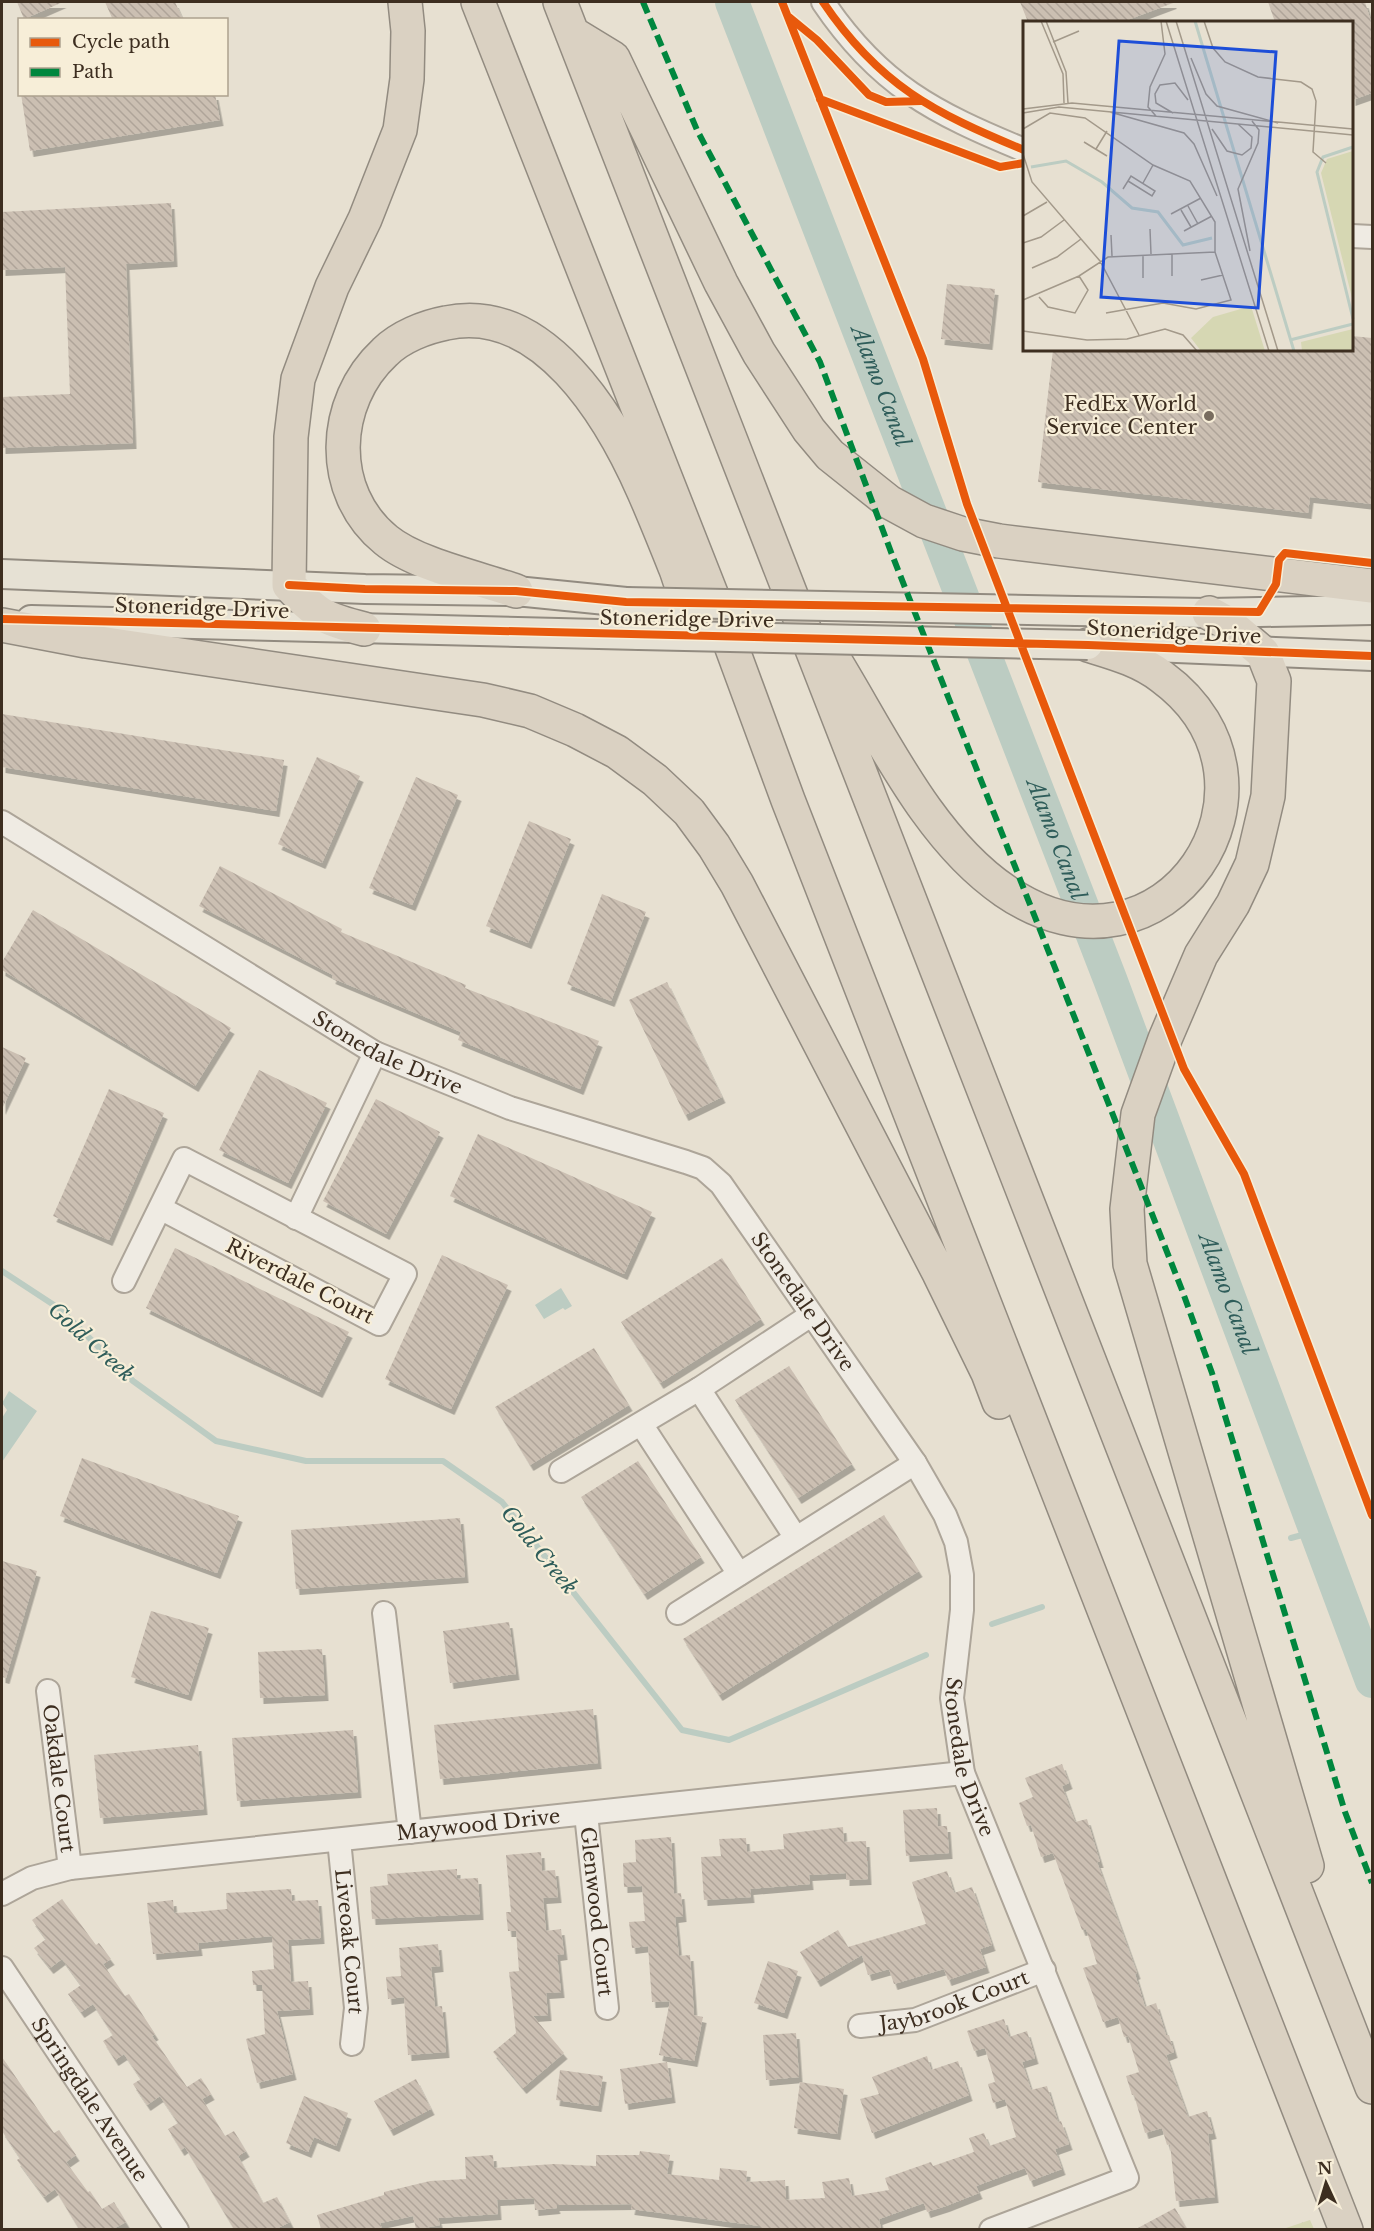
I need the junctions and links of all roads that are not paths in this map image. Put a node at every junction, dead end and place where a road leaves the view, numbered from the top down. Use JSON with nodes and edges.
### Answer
{"nodes":[{"id":1,"x":405,"y":2,"type":"edge"},
{"id":2,"x":478,"y":2,"type":"edge"},
{"id":3,"x":560,"y":2,"type":"edge"},
{"id":4,"x":823,"y":2,"type":"edge"},
{"id":5,"x":572,"y":33,"type":"junction"},
{"id":6,"x":1023,"y":150,"type":"edge"},
{"id":7,"x":1353,"y":237,"type":"edge"},
{"id":8,"x":1372,"y":237,"type":"edge"},
{"id":9,"x":2,"y":574,"type":"edge"},
{"id":10,"x":784,"y":579,"type":"junction"},
{"id":11,"x":289,"y":585,"type":"junction"},
{"id":12,"x":1372,"y":586,"type":"edge"},
{"id":13,"x":516,"y":591,"type":"junction"},
{"id":14,"x":1372,"y":610,"type":"edge"},
{"id":15,"x":1209,"y":613,"type":"junction"},
{"id":16,"x":2,"y":619,"type":"edge"},
{"id":17,"x":2,"y":625,"type":"edge"},
{"id":18,"x":363,"y":629,"type":"junction"},
{"id":19,"x":725,"y":629,"type":"junction"},
{"id":20,"x":1088,"y":645,"type":"junction"},
{"id":21,"x":1263,"y":653,"type":"junction"},
{"id":22,"x":1372,"y":656,"type":"edge"},
{"id":23,"x":2,"y":822,"type":"edge"},
{"id":24,"x":375,"y":1053,"type":"junction"},
{"id":25,"x":160,"y":1208,"type":"junction"},
{"id":26,"x":296,"y":1218,"type":"junction"},
{"id":27,"x":124,"y":1281,"type":"dead end"},
{"id":28,"x":811,"y":1315,"type":"junction"},
{"id":29,"x":699,"y":1389,"type":"junction"},
{"id":30,"x":641,"y":1424,"type":"junction"},
{"id":31,"x":915,"y":1463,"type":"junction"},
{"id":32,"x":561,"y":1471,"type":"dead end"},
{"id":33,"x":1051,"y":1473,"type":"junction"},
{"id":34,"x":796,"y":1538,"type":"junction"},
{"id":35,"x":740,"y":1574,"type":"junction"},
{"id":36,"x":384,"y":1613,"type":"dead end"},
{"id":37,"x":678,"y":1613,"type":"dead end"},
{"id":38,"x":48,"y":1691,"type":"dead end"},
{"id":39,"x":963,"y":1773,"type":"junction"},
{"id":40,"x":586,"y":1814,"type":"junction"},
{"id":41,"x":410,"y":1832,"type":"junction"},
{"id":42,"x":339,"y":1840,"type":"junction"},
{"id":43,"x":70,"y":1868,"type":"junction"},
{"id":44,"x":2,"y":1894,"type":"edge"},
{"id":45,"x":2,"y":1968,"type":"edge"},
{"id":46,"x":1044,"y":1970,"type":"junction"},
{"id":47,"x":1329,"y":1976,"type":"junction"},
{"id":48,"x":607,"y":2008,"type":"dead end"},
{"id":49,"x":860,"y":2026,"type":"dead end"},
{"id":50,"x":352,"y":2044,"type":"dead end"},
{"id":51,"x":1372,"y":2087,"type":"edge"},
{"id":52,"x":177,"y":2229,"type":"edge"},
{"id":53,"x":991,"y":2229,"type":"edge"},
{"id":54,"x":1346,"y":2229,"type":"edge"}],
"edges":[{"from":1,"to":11,"type":"highway"},
{"from":2,"to":19,"type":"highway"},
{"from":3,"to":5,"type":"highway"},
{"from":4,"to":6,"type":"street"},
{"from":5,"to":10,"type":"highway"},
{"from":5,"to":12,"type":"highway"},
{"from":7,"to":8,"type":"street"},
{"from":9,"to":11,"type":"main road","name":"Stoneridge Drive"},
{"from":10,"to":20,"type":"highway"},
{"from":10,"to":47,"type":"highway"},
{"from":11,"to":13,"type":"main road","name":"Stoneridge Drive"},
{"from":11,"to":18,"type":"highway"},
{"from":13,"to":15,"type":"main road","name":"Stoneridge Drive","bridge":true},
{"from":13,"to":19,"type":"highway"},
{"from":14,"to":15,"type":"main road","name":"Stoneridge Drive"},
{"from":15,"to":21,"type":"highway"},
{"from":16,"to":18,"type":"main road","name":"Stoneridge Drive"},
{"from":17,"to":33,"type":"highway"},
{"from":18,"to":20,"type":"main road","name":"Stoneridge Drive","bridge":true},
{"from":19,"to":33,"type":"highway"},
{"from":20,"to":21,"type":"main road","name":"Stoneridge Drive"},
{"from":21,"to":22,"type":"main road","name":"Stoneridge Drive"},
{"from":21,"to":47,"type":"highway"},
{"from":23,"to":24,"type":"street","name":"Stonedale Drive"},
{"from":24,"to":26,"type":"street"},
{"from":24,"to":28,"type":"street","name":"Stonedale Drive"},
{"from":25,"to":26,"type":"street","name":"Riverdale Court"},
{"from":25,"to":26,"type":"street","name":"Riverdale Court"},
{"from":25,"to":27,"type":"street","name":"Riverdale Court"},
{"from":28,"to":29,"type":"street"},
{"from":28,"to":31,"type":"street","name":"Stonedale Drive"},
{"from":29,"to":30,"type":"street"},
{"from":29,"to":34,"type":"street"},
{"from":30,"to":32,"type":"street"},
{"from":30,"to":35,"type":"street"},
{"from":31,"to":34,"type":"street"},
{"from":31,"to":39,"type":"street","name":"Stonedale Drive"},
{"from":33,"to":54,"type":"highway"},
{"from":34,"to":35,"type":"street"},
{"from":35,"to":37,"type":"street"},
{"from":36,"to":41,"type":"street"},
{"from":38,"to":43,"type":"street","name":"Oakdale Court"},
{"from":39,"to":40,"type":"street","name":"Maywood Drive"},
{"from":39,"to":46,"type":"street","name":"Stonedale Drive"},
{"from":40,"to":41,"type":"street","name":"Maywood Drive"},
{"from":40,"to":48,"type":"street","name":"Glenwood Court"},
{"from":41,"to":42,"type":"street","name":"Maywood Drive"},
{"from":42,"to":43,"type":"street","name":"Maywood Drive"},
{"from":42,"to":50,"type":"street","name":"Liveoak Court"},
{"from":43,"to":44,"type":"street","name":"Maywood Drive"},
{"from":45,"to":52,"type":"street","name":"Springdale Avenue"},
{"from":46,"to":49,"type":"street","name":"Jaybrook Court"},
{"from":46,"to":53,"type":"street","name":"Stonedale Drive"},
{"from":47,"to":51,"type":"highway"}]}
